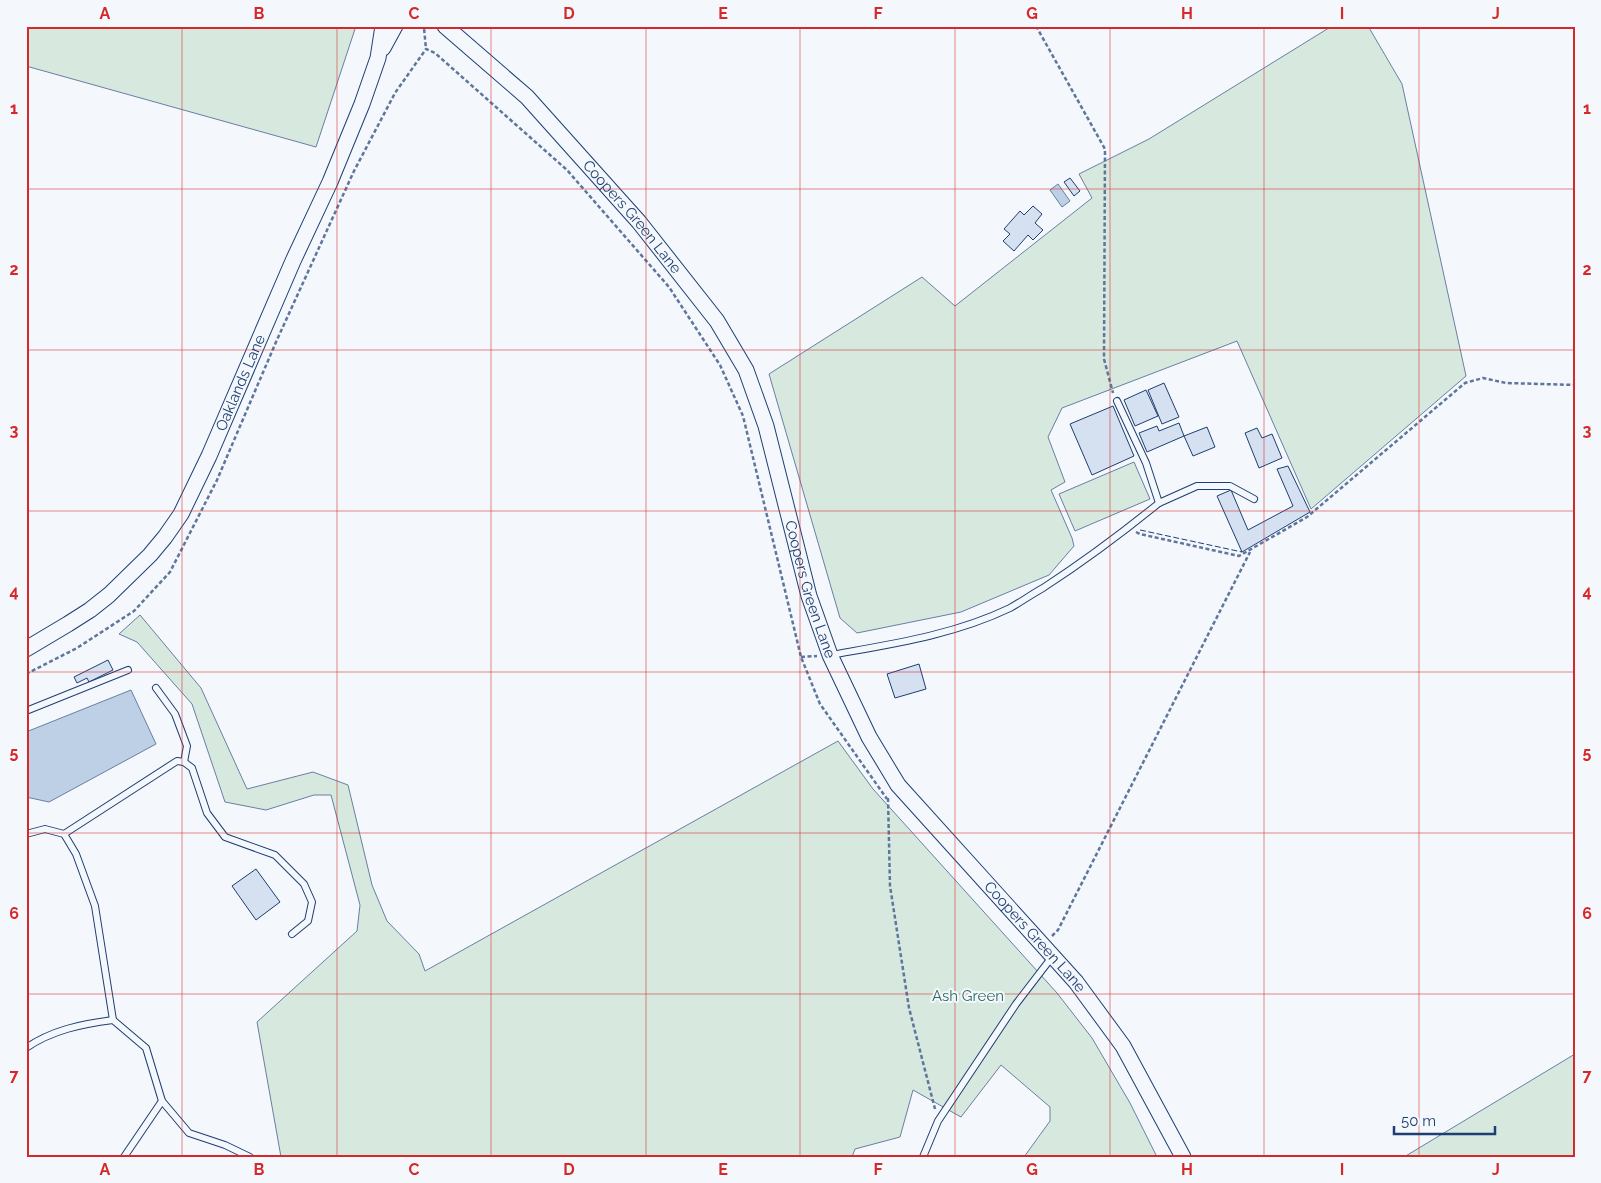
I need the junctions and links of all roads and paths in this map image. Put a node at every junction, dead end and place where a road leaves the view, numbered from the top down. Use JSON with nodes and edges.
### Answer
{"nodes":[{"id":1,"x":382,"y":26,"type":"edge"},
{"id":2,"x":395,"y":26,"type":"edge"},
{"id":3,"x":419,"y":26,"type":"edge"},
{"id":4,"x":445,"y":26,"type":"edge"},
{"id":5,"x":1036,"y":26,"type":"edge"},
{"id":6,"x":426,"y":49,"type":"junction"},
{"id":7,"x":378,"y":58,"type":"junction"},
{"id":8,"x":1575,"y":385,"type":"edge"},
{"id":9,"x":1117,"y":401,"type":"joint"},
{"id":10,"x":1254,"y":499,"type":"dead end"},
{"id":11,"x":1159,"y":503,"type":"junction"},
{"id":12,"x":1128,"y":527,"type":"junction"},
{"id":13,"x":1250,"y":551,"type":"junction"},
{"id":14,"x":26,"y":649,"type":"edge"},
{"id":15,"x":830,"y":655,"type":"junction"},
{"id":16,"x":128,"y":670,"type":"dead end"},
{"id":17,"x":26,"y":674,"type":"edge"},
{"id":18,"x":156,"y":688,"type":"dead end"},
{"id":19,"x":26,"y":712,"type":"edge"},
{"id":20,"x":184,"y":762,"type":"junction"},
{"id":21,"x":898,"y":784,"type":"junction"},
{"id":22,"x":887,"y":799,"type":"junction"},
{"id":23,"x":26,"y":834,"type":"edge"},
{"id":24,"x":64,"y":834,"type":"junction"},
{"id":25,"x":292,"y":934,"type":"dead end"},
{"id":26,"x":1048,"y":951,"type":"junction"},
{"id":27,"x":112,"y":1020,"type":"junction"},
{"id":28,"x":26,"y":1048,"type":"edge"},
{"id":29,"x":162,"y":1101,"type":"junction"},
{"id":30,"x":938,"y":1121,"type":"junction"},
{"id":31,"x":124,"y":1157,"type":"edge"},
{"id":32,"x":250,"y":1157,"type":"edge"},
{"id":33,"x":923,"y":1157,"type":"edge"},
{"id":34,"x":1183,"y":1157,"type":"edge"}],
"edges":[{"from":1,"to":7,"type":"street","name":"Oaklands Lane"},
{"from":2,"to":7,"type":"street","name":"Oaklands Lane"},
{"from":3,"to":6,"type":"path"},
{"from":4,"to":15,"type":"street","name":"Coopers Green Lane"},
{"from":5,"to":9,"type":"path"},
{"from":6,"to":17,"type":"path"},
{"from":6,"to":22,"type":"path"},
{"from":7,"to":14,"type":"street","name":"Oaklands Lane"},
{"from":8,"to":13,"type":"path"},
{"from":9,"to":11,"type":"lane"},
{"from":10,"to":11,"type":"lane"},
{"from":11,"to":12,"type":"lane"},
{"from":12,"to":13,"type":"path"},
{"from":12,"to":15,"type":"lane"},
{"from":13,"to":26,"type":"path"},
{"from":15,"to":21,"type":"street","name":"Coopers Green Lane"},
{"from":16,"to":19,"type":"lane"},
{"from":18,"to":20,"type":"lane"},
{"from":20,"to":24,"type":"lane"},
{"from":20,"to":25,"type":"lane"},
{"from":21,"to":22,"type":"path"},
{"from":21,"to":26,"type":"street","name":"Coopers Green Lane"},
{"from":22,"to":30,"type":"path"},
{"from":23,"to":24,"type":"lane"},
{"from":24,"to":27,"type":"lane"},
{"from":26,"to":30,"type":"lane"},
{"from":26,"to":34,"type":"street","name":"Coopers Green Lane"},
{"from":27,"to":28,"type":"lane"},
{"from":27,"to":29,"type":"lane"},
{"from":29,"to":31,"type":"lane"},
{"from":29,"to":32,"type":"lane"},
{"from":30,"to":33,"type":"lane"}]}
